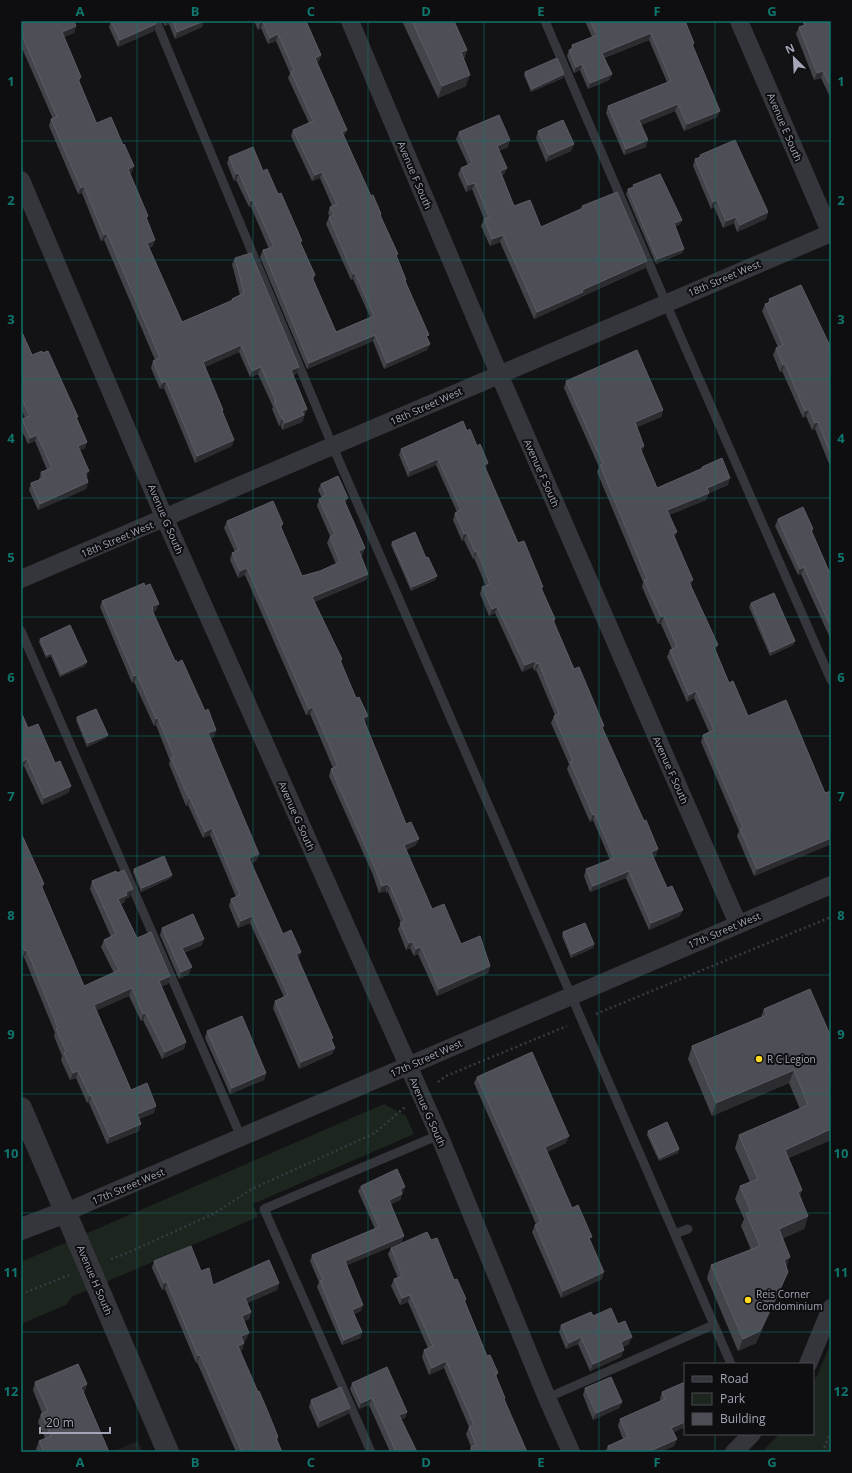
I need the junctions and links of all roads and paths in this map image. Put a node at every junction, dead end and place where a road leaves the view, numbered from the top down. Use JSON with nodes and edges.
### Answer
{"nodes":[{"id":1,"x":156,"y":21,"type":"edge"},
{"id":2,"x":350,"y":21,"type":"edge"},
{"id":3,"x":545,"y":21,"type":"edge"},
{"id":4,"x":739,"y":21,"type":"edge"},
{"id":5,"x":21,"y":180,"type":"edge"},
{"id":6,"x":831,"y":233,"type":"edge"},
{"id":7,"x":666,"y":303,"type":"junction"},
{"id":8,"x":499,"y":374,"type":"junction"},
{"id":9,"x":333,"y":447,"type":"junction"},
{"id":10,"x":165,"y":518,"type":"junction"},
{"id":11,"x":21,"y":579,"type":"edge"},
{"id":12,"x":21,"y":631,"type":"edge"},
{"id":13,"x":831,"y":680,"type":"edge"},
{"id":14,"x":831,"y":886,"type":"edge"},
{"id":15,"x":831,"y":917,"type":"edge"},
{"id":16,"x":738,"y":924,"type":"junction"},
{"id":17,"x":572,"y":996,"type":"junction"},
{"id":18,"x":582,"y":1020,"type":"junction"},
{"id":19,"x":408,"y":1066,"type":"junction"},
{"id":20,"x":421,"y":1095,"type":"junction"},
{"id":21,"x":21,"y":1108,"type":"edge"},
{"id":22,"x":439,"y":1135,"type":"junction"},
{"id":23,"x":241,"y":1137,"type":"junction"},
{"id":24,"x":66,"y":1212,"type":"junction"},
{"id":25,"x":21,"y":1229,"type":"edge"},
{"id":26,"x":688,"y":1229,"type":"dead end"},
{"id":27,"x":675,"y":1234,"type":"junction"},
{"id":28,"x":89,"y":1266,"type":"junction"},
{"id":29,"x":21,"y":1294,"type":"edge"},
{"id":30,"x":831,"y":1308,"type":"edge"},
{"id":31,"x":713,"y":1325,"type":"junction"},
{"id":32,"x":731,"y":1363,"type":"edge"},
{"id":33,"x":808,"y":1363,"type":"edge"},
{"id":34,"x":547,"y":1398,"type":"junction"},
{"id":35,"x":831,"y":1433,"type":"edge"},
{"id":36,"x":751,"y":1435,"type":"edge"},
{"id":37,"x":168,"y":1452,"type":"edge"},
{"id":38,"x":371,"y":1452,"type":"edge"},
{"id":39,"x":571,"y":1452,"type":"edge"},
{"id":40,"x":734,"y":1452,"type":"edge"},
{"id":41,"x":822,"y":1452,"type":"edge"}],
"edges":[{"from":1,"to":9,"type":"lane"},
{"from":2,"to":8,"type":"street","name":"Avenue F South"},
{"from":3,"to":7,"type":"lane"},
{"from":4,"to":6,"type":"street","name":"Avenue E South"},
{"from":5,"to":10,"type":"street","name":"Avenue G South"},
{"from":6,"to":7,"type":"street","name":"18th Street West"},
{"from":7,"to":8,"type":"street","name":"18th Street West"},
{"from":7,"to":13,"type":"lane"},
{"from":8,"to":9,"type":"street","name":"18th Street West"},
{"from":8,"to":16,"type":"street","name":"Avenue F South"},
{"from":9,"to":10,"type":"street","name":"18th Street West"},
{"from":9,"to":17,"type":"lane"},
{"from":10,"to":11,"type":"street","name":"18th Street West"},
{"from":10,"to":19,"type":"street","name":"Avenue G South"},
{"from":12,"to":23,"type":"lane"},
{"from":14,"to":16,"type":"street","name":"17th Street West"},
{"from":15,"to":18,"type":"path"},
{"from":16,"to":17,"type":"street","name":"17th Street West"},
{"from":17,"to":18,"type":"lane"},
{"from":17,"to":19,"type":"street","name":"17th Street West"},
{"from":18,"to":20,"type":"path"},
{"from":18,"to":27,"type":"lane"},
{"from":19,"to":20,"type":"street","name":"Avenue G South"},
{"from":19,"to":23,"type":"street","name":"17th Street West"},
{"from":20,"to":22,"type":"street","name":"Avenue G South"},
{"from":20,"to":28,"type":"path"},
{"from":21,"to":24,"type":"street","name":"Avenue H South"},
{"from":22,"to":34,"type":"street","name":"Avenue G South"},
{"from":22,"to":38,"type":"lane"},
{"from":23,"to":24,"type":"street","name":"17th Street West"},
{"from":24,"to":25,"type":"street","name":"17th Street West"},
{"from":24,"to":28,"type":"street","name":"Avenue H South"},
{"from":26,"to":27,"type":"lane"},
{"from":27,"to":31,"type":"lane"},
{"from":28,"to":29,"type":"path"},
{"from":28,"to":37,"type":"street","name":"Avenue H South"},
{"from":30,"to":33,"type":"street"},
{"from":31,"to":32,"type":"lane"},
{"from":31,"to":34,"type":"lane"},
{"from":34,"to":39,"type":"street","name":"Avenue G South"},
{"from":35,"to":41,"type":"path"},
{"from":36,"to":40,"type":"street"}]}
